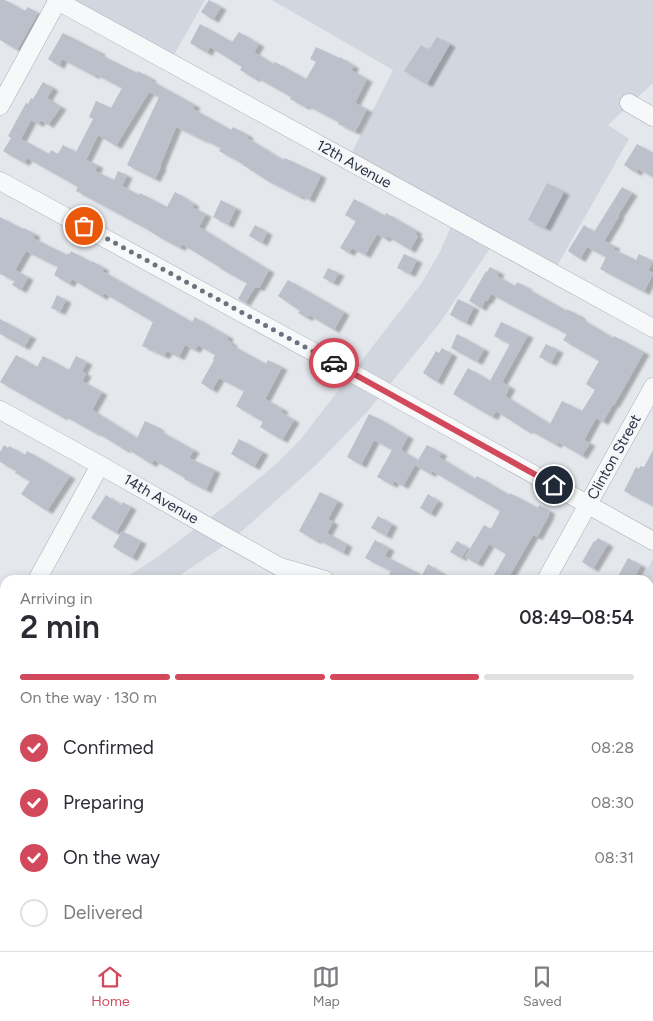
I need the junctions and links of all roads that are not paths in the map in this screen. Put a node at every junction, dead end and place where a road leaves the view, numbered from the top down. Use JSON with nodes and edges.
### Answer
{"nodes":[{"id":1,"x":57,"y":0,"type":"edge"},
{"id":2,"x":629,"y":104,"type":"dead end"},
{"id":3,"x":0,"y":106,"type":"edge"},
{"id":4,"x":653,"y":117,"type":"edge"},
{"id":5,"x":0,"y":181,"type":"edge"},
{"id":6,"x":653,"y":328,"type":"edge"},
{"id":7,"x":653,"y":387,"type":"edge"},
{"id":8,"x":0,"y":410,"type":"edge"},
{"id":9,"x":100,"y":465,"type":"junction"},
{"id":10,"x":588,"y":504,"type":"junction"},
{"id":11,"x":653,"y":541,"type":"edge"},
{"id":12,"x":40,"y":575,"type":"edge"},
{"id":13,"x":309,"y":575,"type":"edge"},
{"id":14,"x":549,"y":575,"type":"edge"}],
"edges":[{"from":1,"to":3,"type":"street"},
{"from":1,"to":6,"type":"street","name":"12th Avenue"},
{"from":2,"to":4,"type":"street"},
{"from":5,"to":10,"type":"street"},
{"from":7,"to":10,"type":"street","name":"Clinton Street"},
{"from":8,"to":9,"type":"street","name":"14th Avenue"},
{"from":9,"to":12,"type":"street"},
{"from":9,"to":13,"type":"street","name":"14th Avenue"},
{"from":10,"to":11,"type":"street"},
{"from":10,"to":14,"type":"street","name":"Clinton Street"}]}
